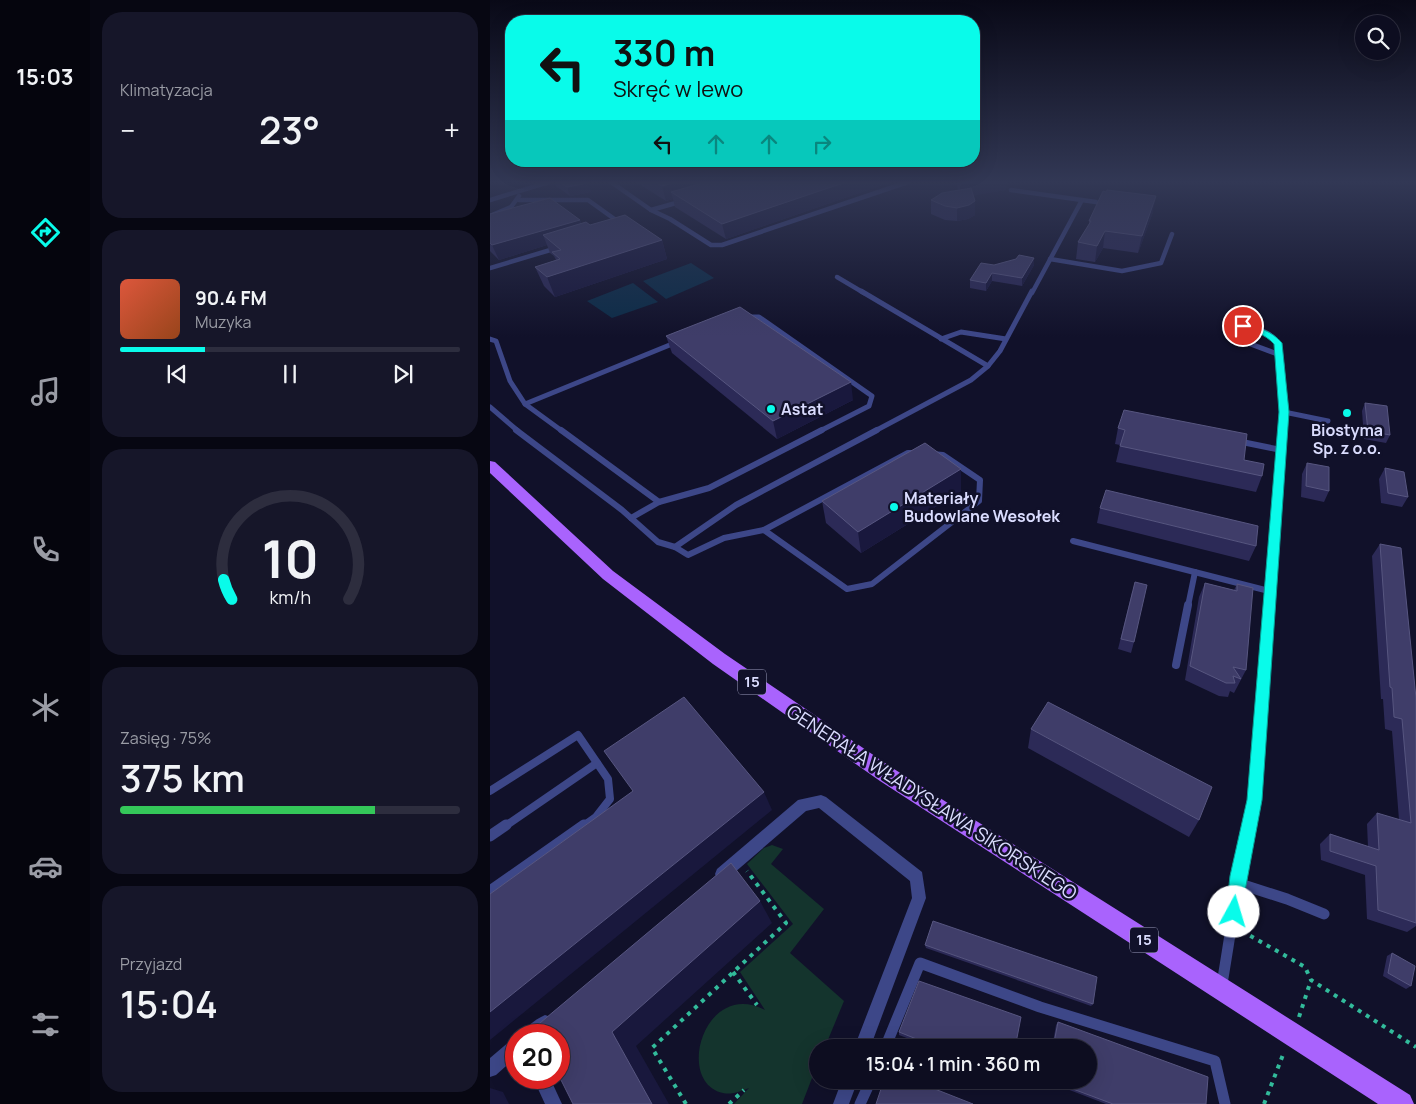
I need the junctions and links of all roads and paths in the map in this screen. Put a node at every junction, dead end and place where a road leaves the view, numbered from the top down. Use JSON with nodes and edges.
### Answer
{"nodes":[{"id":1,"x":692,"y":234,"type":"edge"},
{"id":2,"x":756,"y":234,"type":"edge"},
{"id":3,"x":1064,"y":234,"type":"edge"},
{"id":4,"x":1172,"y":234,"type":"dead end"},
{"id":5,"x":564,"y":246,"type":"edge"},
{"id":6,"x":1050,"y":259,"type":"junction"},
{"id":7,"x":490,"y":268,"type":"edge"},
{"id":8,"x":837,"y":277,"type":"dead end"},
{"id":9,"x":737,"y":318,"type":"edge"},
{"id":10,"x":490,"y":339,"type":"edge"},
{"id":11,"x":684,"y":339,"type":"edge"},
{"id":12,"x":941,"y":339,"type":"junction"},
{"id":13,"x":1006,"y":339,"type":"junction"},
{"id":14,"x":1280,"y":354,"type":"junction"},
{"id":15,"x":988,"y":366,"type":"junction"},
{"id":16,"x":525,"y":404,"type":"junction"},
{"id":17,"x":490,"y":407,"type":"edge"},
{"id":18,"x":1284,"y":412,"type":"junction"},
{"id":19,"x":1328,"y":421,"type":"dead end"},
{"id":20,"x":1232,"y":440,"type":"edge"},
{"id":21,"x":1281,"y":450,"type":"junction"},
{"id":22,"x":490,"y":465,"type":"edge"},
{"id":23,"x":659,"y":502,"type":"junction"},
{"id":24,"x":632,"y":518,"type":"junction"},
{"id":25,"x":764,"y":530,"type":"junction"},
{"id":26,"x":1073,"y":541,"type":"dead end"},
{"id":27,"x":675,"y":547,"type":"junction"},
{"id":28,"x":1195,"y":572,"type":"junction"},
{"id":29,"x":1270,"y":591,"type":"junction"},
{"id":30,"x":1176,"y":665,"type":"dead end"},
{"id":31,"x":597,"y":763,"type":"junction"},
{"id":32,"x":490,"y":791,"type":"edge"},
{"id":33,"x":490,"y":836,"type":"edge"},
{"id":34,"x":738,"y":860,"type":"junction"},
{"id":35,"x":1237,"y":883,"type":"junction"},
{"id":36,"x":708,"y":885,"type":"edge"},
{"id":37,"x":490,"y":891,"type":"edge"},
{"id":38,"x":1324,"y":914,"type":"dead end"},
{"id":39,"x":1232,"y":927,"type":"junction"},
{"id":40,"x":733,"y":972,"type":"junction"},
{"id":41,"x":1311,"y":980,"type":"junction"},
{"id":42,"x":1221,"y":989,"type":"junction"},
{"id":43,"x":757,"y":1004,"type":"dead end"},
{"id":44,"x":552,"y":1016,"type":"edge"},
{"id":45,"x":543,"y":1024,"type":"edge"},
{"id":46,"x":1291,"y":1034,"type":"junction"},
{"id":47,"x":865,"y":1039,"type":"edge"},
{"id":48,"x":889,"y":1039,"type":"edge"},
{"id":49,"x":1416,"y":1047,"type":"edge"},
{"id":50,"x":505,"y":1056,"type":"edge"},
{"id":51,"x":490,"y":1069,"type":"edge"},
{"id":52,"x":546,"y":1089,"type":"edge"},
{"id":53,"x":847,"y":1089,"type":"edge"},
{"id":54,"x":867,"y":1089,"type":"edge"},
{"id":55,"x":744,"y":1090,"type":"dead end"},
{"id":56,"x":554,"y":1104,"type":"edge"},
{"id":57,"x":686,"y":1104,"type":"edge"},
{"id":58,"x":729,"y":1104,"type":"edge"},
{"id":59,"x":841,"y":1104,"type":"edge"},
{"id":60,"x":860,"y":1104,"type":"edge"},
{"id":61,"x":1225,"y":1104,"type":"edge"},
{"id":62,"x":1264,"y":1104,"type":"edge"},
{"id":63,"x":1401,"y":1104,"type":"edge"}],
"edges":[{"from":1,"to":2,"type":"lane"},
{"from":3,"to":6,"type":"lane"},
{"from":4,"to":6,"type":"lane"},
{"from":5,"to":7,"type":"lane"},
{"from":6,"to":13,"type":"lane"},
{"from":8,"to":12,"type":"lane"},
{"from":9,"to":23,"type":"lane"},
{"from":10,"to":16,"type":"lane"},
{"from":11,"to":16,"type":"lane"},
{"from":12,"to":13,"type":"lane"},
{"from":12,"to":15,"type":"lane"},
{"from":13,"to":15,"type":"lane"},
{"from":14,"to":14,"type":"lane"},
{"from":14,"to":18,"type":"lane"},
{"from":15,"to":27,"type":"lane"},
{"from":16,"to":23,"type":"lane"},
{"from":17,"to":24,"type":"lane"},
{"from":18,"to":19,"type":"lane"},
{"from":18,"to":21,"type":"lane"},
{"from":20,"to":21,"type":"lane"},
{"from":21,"to":29,"type":"lane"},
{"from":22,"to":42,"type":"main road","name":"GENERAŁA WŁADYSŁAWA SIKORSKIEGO","number":"15"},
{"from":23,"to":24,"type":"lane"},
{"from":24,"to":27,"type":"lane"},
{"from":25,"to":25,"type":"lane"},
{"from":25,"to":27,"type":"lane"},
{"from":26,"to":28,"type":"lane"},
{"from":28,"to":29,"type":"lane"},
{"from":28,"to":30,"type":"lane"},
{"from":29,"to":35,"type":"lane"},
{"from":31,"to":32,"type":"lane"},
{"from":31,"to":33,"type":"lane"},
{"from":31,"to":37,"type":"lane"},
{"from":34,"to":36,"type":"street"},
{"from":34,"to":40,"type":"path"},
{"from":34,"to":47,"type":"street"},
{"from":35,"to":38,"type":"lane"},
{"from":35,"to":39,"type":"lane"},
{"from":39,"to":41,"type":"path"},
{"from":39,"to":42,"type":"lane"},
{"from":40,"to":43,"type":"path"},
{"from":40,"to":57,"type":"path"},
{"from":41,"to":46,"type":"path"},
{"from":41,"to":49,"type":"path"},
{"from":42,"to":46,"type":"main road","name":"GENERAŁA WŁADYSŁAWA SIKORSKIEGO","number":"15"},
{"from":44,"to":45,"type":"street"},
{"from":46,"to":62,"type":"path"},
{"from":46,"to":63,"type":"main road","name":"GENERAŁA WŁADYSŁAWA SIKORSKIEGO","number":"15"},
{"from":48,"to":61,"type":"lane"},
{"from":50,"to":51,"type":"street"},
{"from":52,"to":56,"type":"street"},
{"from":53,"to":59,"type":"street"},
{"from":54,"to":60,"type":"lane"},
{"from":55,"to":58,"type":"path"}]}
